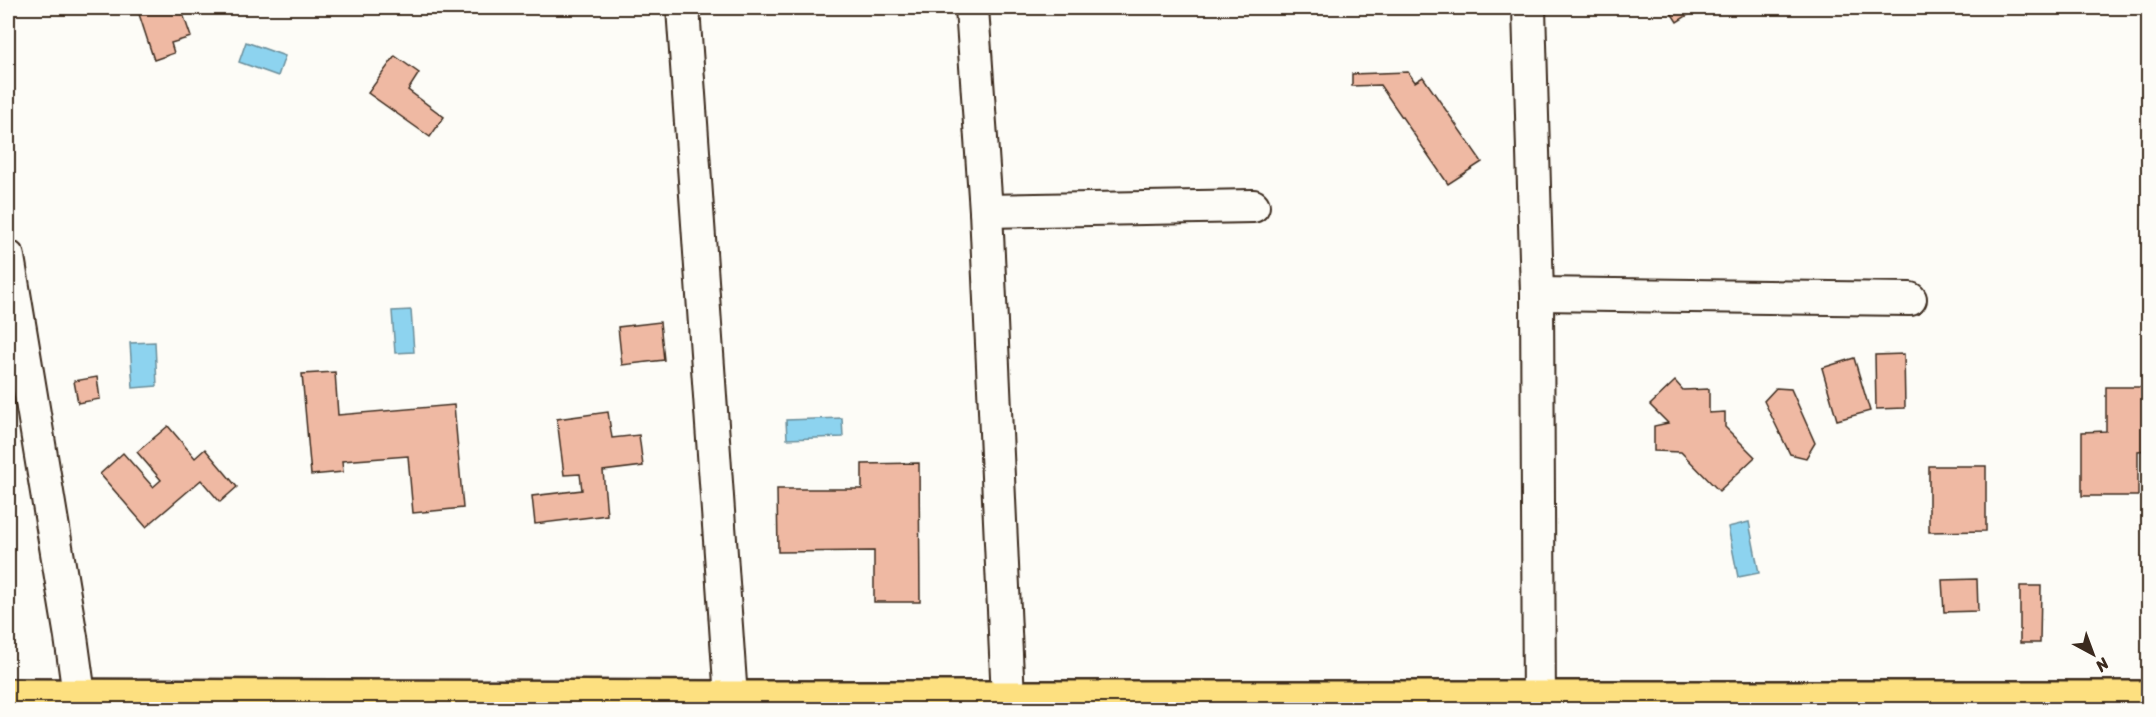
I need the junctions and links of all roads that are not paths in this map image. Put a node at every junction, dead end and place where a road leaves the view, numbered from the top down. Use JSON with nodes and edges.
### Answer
{"nodes":[{"id":1,"x":683,"y":8,"type":"edge"},
{"id":2,"x":972,"y":8,"type":"edge"},
{"id":3,"x":1529,"y":8,"type":"edge"},
{"id":4,"x":1253,"y":206,"type":"dead end"},
{"id":5,"x":986,"y":211,"type":"junction"},
{"id":6,"x":8,"y":257,"type":"edge"},
{"id":7,"x":1537,"y":294,"type":"junction"},
{"id":8,"x":1910,"y":299,"type":"dead end"},
{"id":9,"x":8,"y":696,"type":"edge"},
{"id":10,"x":79,"y":696,"type":"junction"},
{"id":11,"x":731,"y":698,"type":"junction"},
{"id":12,"x":1008,"y":698,"type":"junction"},
{"id":13,"x":2148,"y":698,"type":"edge"},
{"id":14,"x":1539,"y":703,"type":"edge"}],
"edges":[{"from":1,"to":11,"type":"street"},
{"from":2,"to":5,"type":"street"},
{"from":3,"to":7,"type":"street"},
{"from":4,"to":5,"type":"street"},
{"from":5,"to":12,"type":"street"},
{"from":6,"to":10,"type":"street"},
{"from":7,"to":8,"type":"street"},
{"from":7,"to":14,"type":"street"},
{"from":9,"to":10,"type":"main road"},
{"from":10,"to":11,"type":"main road"},
{"from":11,"to":12,"type":"main road"},
{"from":12,"to":14,"type":"main road"},
{"from":13,"to":14,"type":"main road"}]}
